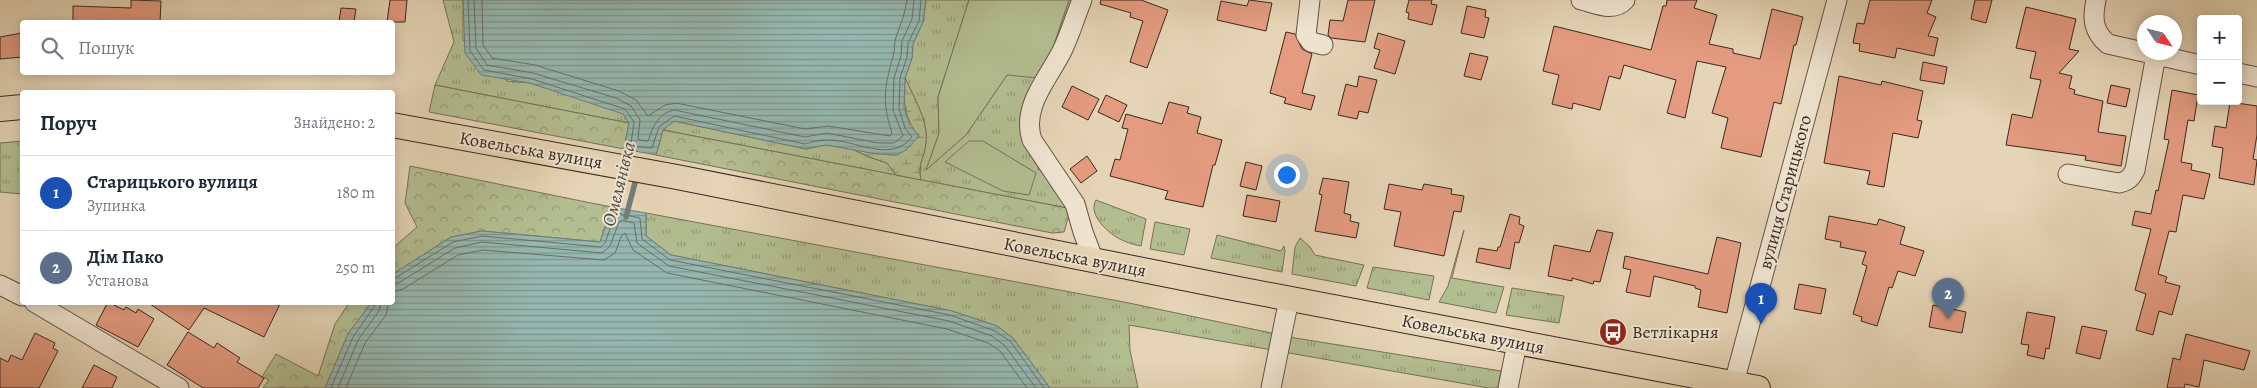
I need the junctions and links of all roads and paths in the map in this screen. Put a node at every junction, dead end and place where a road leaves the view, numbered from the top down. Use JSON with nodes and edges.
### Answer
{"nodes":[{"id":1,"x":1082,"y":0,"type":"edge"},
{"id":2,"x":1310,"y":0,"type":"edge"},
{"id":3,"x":1581,"y":0,"type":"edge"},
{"id":4,"x":1625,"y":0,"type":"edge"},
{"id":5,"x":1837,"y":0,"type":"edge"},
{"id":6,"x":2096,"y":0,"type":"edge"},
{"id":7,"x":1323,"y":45,"type":"dead end"},
{"id":8,"x":2137,"y":51,"type":"edge"},
{"id":9,"x":2155,"y":60,"type":"edge"},
{"id":10,"x":2178,"y":60,"type":"edge"},
{"id":11,"x":2197,"y":64,"type":"edge"},
{"id":12,"x":2242,"y":74,"type":"edge"},
{"id":13,"x":2257,"y":77,"type":"edge"},
{"id":14,"x":20,"y":107,"type":"edge"},
{"id":15,"x":0,"y":109,"type":"edge"},
{"id":16,"x":395,"y":126,"type":"edge"},
{"id":17,"x":2068,"y":174,"type":"dead end"},
{"id":18,"x":1094,"y":260,"type":"junction"},
{"id":19,"x":0,"y":285,"type":"edge"},
{"id":20,"x":20,"y":295,"type":"edge"},
{"id":21,"x":1290,"y":298,"type":"junction"},
{"id":22,"x":39,"y":305,"type":"edge"},
{"id":23,"x":1517,"y":343,"type":"junction"},
{"id":24,"x":1734,"y":383,"type":"junction"},
{"id":25,"x":179,"y":388,"type":"edge"},
{"id":26,"x":1271,"y":388,"type":"edge"},
{"id":27,"x":1508,"y":388,"type":"edge"},
{"id":28,"x":1758,"y":388,"type":"edge"}],
"edges":[{"from":1,"to":18,"type":"street"},
{"from":2,"to":7,"type":"street"},
{"from":3,"to":4,"type":"street"},
{"from":5,"to":24,"type":"street","name":"вулиця Старицького"},
{"from":6,"to":8,"type":"street"},
{"from":9,"to":17,"type":"street"},
{"from":10,"to":11,"type":"street"},
{"from":12,"to":13,"type":"street"},
{"from":14,"to":15,"type":"main road"},
{"from":16,"to":18,"type":"main road","name":"Ковельська вулиця"},
{"from":18,"to":21,"type":"main road","name":"Ковельська вулиця"},
{"from":19,"to":20,"type":"street"},
{"from":21,"to":23,"type":"main road","name":"Ковельська вулиця"},
{"from":21,"to":26,"type":"street"},
{"from":22,"to":25,"type":"street"},
{"from":23,"to":24,"type":"main road","name":"Ковельська вулиця"},
{"from":23,"to":27,"type":"street"},
{"from":24,"to":28,"type":"main road","name":"Ковельська вулиця"}]}
